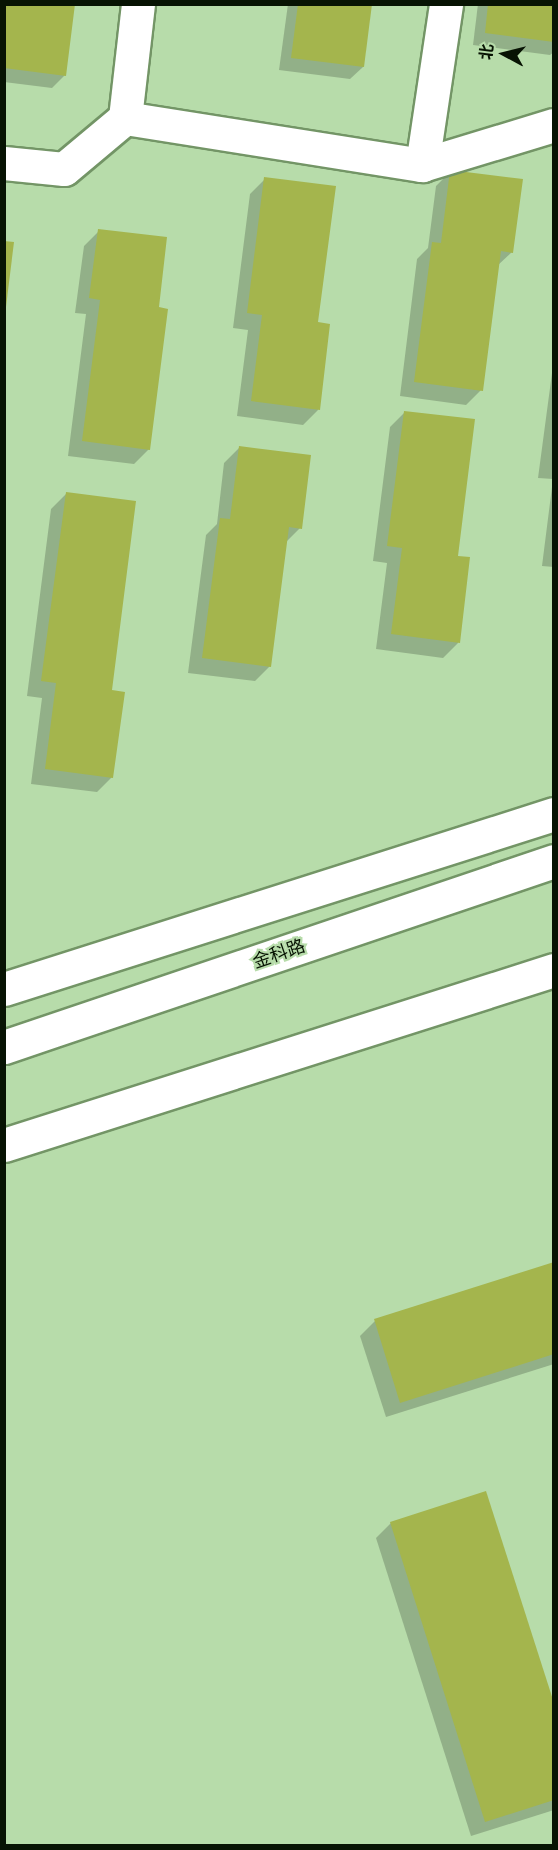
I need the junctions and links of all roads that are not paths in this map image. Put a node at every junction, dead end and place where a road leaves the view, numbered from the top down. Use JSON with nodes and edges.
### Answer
{"nodes":[{"id":1,"x":138,"y":4,"type":"edge"},
{"id":2,"x":446,"y":4,"type":"edge"},
{"id":3,"x":125,"y":118,"type":"junction"},
{"id":4,"x":554,"y":125,"type":"edge"},
{"id":5,"x":4,"y":163,"type":"edge"},
{"id":6,"x":422,"y":165,"type":"junction"},
{"id":7,"x":554,"y":814,"type":"edge"},
{"id":8,"x":554,"y":861,"type":"edge"},
{"id":9,"x":554,"y":970,"type":"edge"},
{"id":10,"x":4,"y":989,"type":"edge"},
{"id":11,"x":4,"y":1047,"type":"edge"},
{"id":12,"x":4,"y":1145,"type":"edge"}],
"edges":[{"from":1,"to":3,"type":"street"},
{"from":2,"to":6,"type":"street"},
{"from":3,"to":5,"type":"street"},
{"from":3,"to":6,"type":"street"},
{"from":4,"to":6,"type":"street"},
{"from":7,"to":10,"type":"street"},
{"from":8,"to":11,"type":"street","name":"金科路"},
{"from":9,"to":12,"type":"street"}]}
